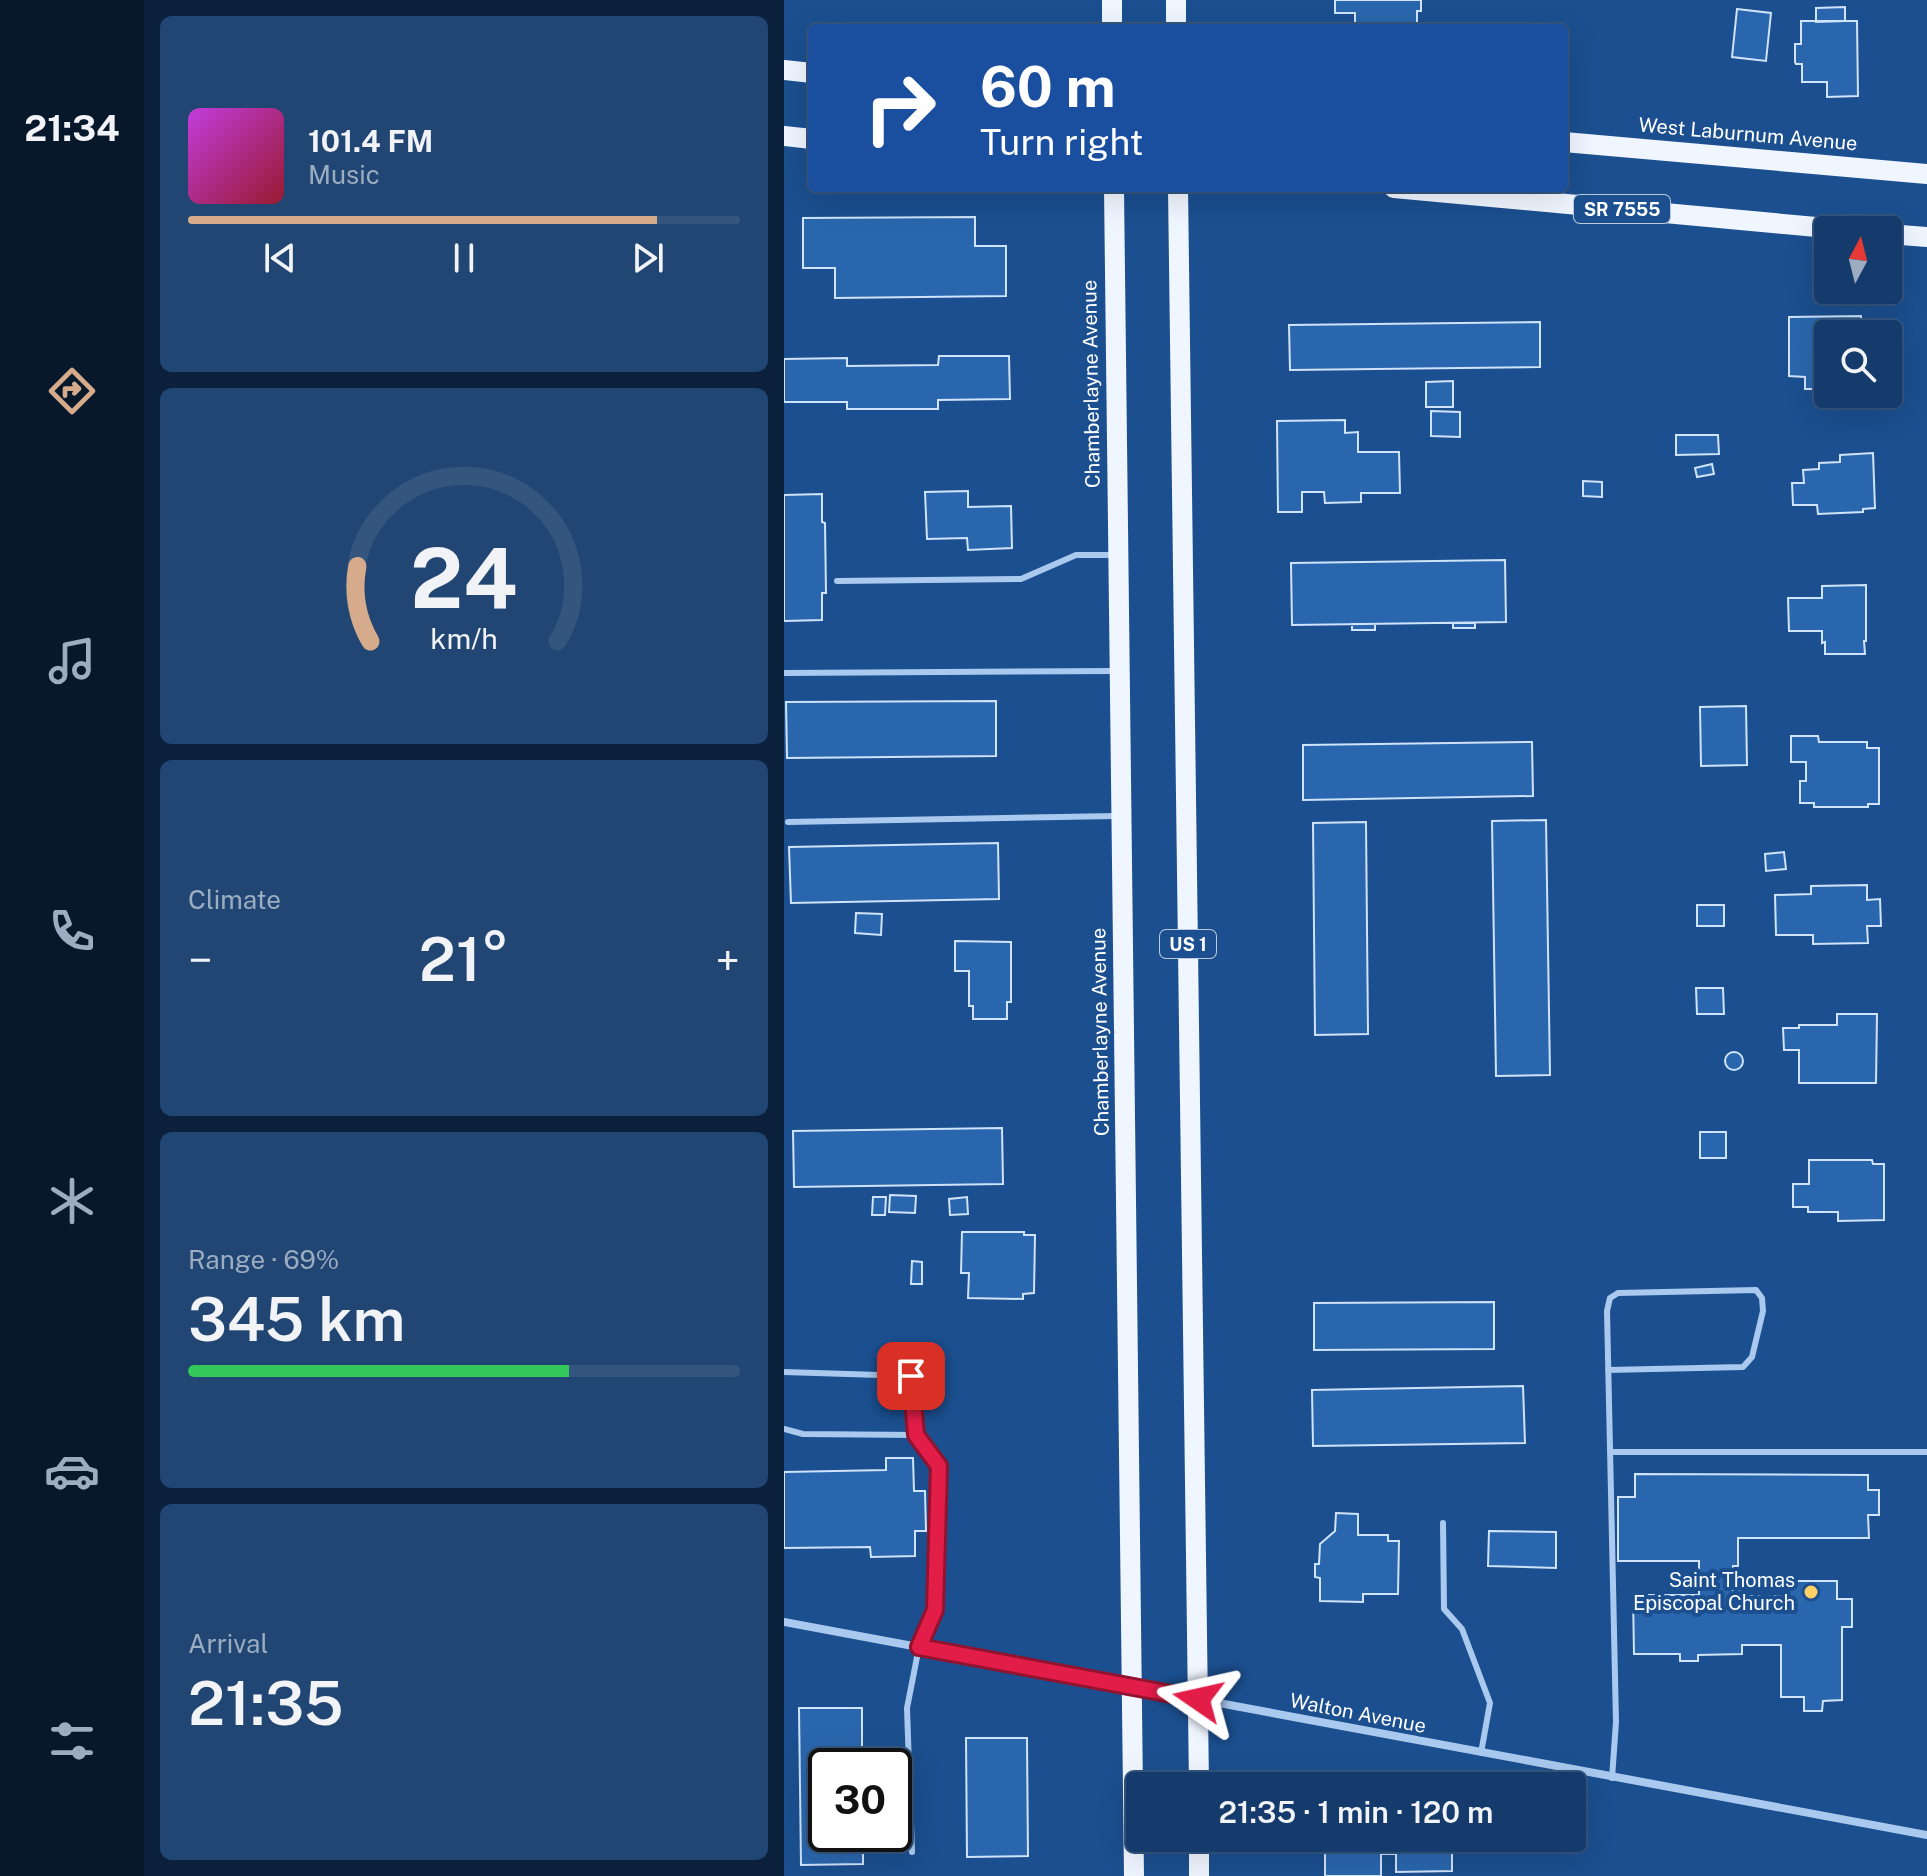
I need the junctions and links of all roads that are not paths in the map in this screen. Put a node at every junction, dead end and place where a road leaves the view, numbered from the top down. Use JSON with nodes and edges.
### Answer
{"nodes":[{"id":1,"x":1112,"y":0,"type":"edge"},
{"id":2,"x":1176,"y":0,"type":"edge"},
{"id":3,"x":1112,"y":24,"type":"edge"},
{"id":4,"x":1176,"y":24,"type":"edge"},
{"id":5,"x":784,"y":70,"type":"edge"},
{"id":6,"x":808,"y":73,"type":"edge"},
{"id":7,"x":784,"y":136,"type":"edge"},
{"id":8,"x":808,"y":139,"type":"edge"},
{"id":9,"x":1568,"y":142,"type":"edge"},
{"id":10,"x":1927,"y":174,"type":"edge"},
{"id":11,"x":1114,"y":192,"type":"edge"},
{"id":12,"x":1178,"y":192,"type":"edge"},
{"id":13,"x":1437,"y":192,"type":"edge"},
{"id":14,"x":1814,"y":227,"type":"edge"},
{"id":15,"x":1902,"y":235,"type":"edge"},
{"id":16,"x":1927,"y":237,"type":"edge"},
{"id":17,"x":1117,"y":555,"type":"junction"},
{"id":18,"x":837,"y":581,"type":"dead end"},
{"id":19,"x":1119,"y":671,"type":"junction"},
{"id":20,"x":784,"y":673,"type":"edge"},
{"id":21,"x":1121,"y":816,"type":"junction"},
{"id":22,"x":788,"y":822,"type":"dead end"},
{"id":23,"x":1608,"y":1370,"type":"junction"},
{"id":24,"x":784,"y":1372,"type":"edge"},
{"id":25,"x":784,"y":1429,"type":"edge"},
{"id":26,"x":916,"y":1435,"type":"junction"},
{"id":27,"x":1610,"y":1452,"type":"junction"},
{"id":28,"x":1927,"y":1452,"type":"edge"},
{"id":29,"x":1443,"y":1523,"type":"dead end"},
{"id":30,"x":784,"y":1622,"type":"edge"},
{"id":31,"x":919,"y":1647,"type":"junction"},
{"id":32,"x":1132,"y":1686,"type":"junction"},
{"id":33,"x":1198,"y":1699,"type":"junction"},
{"id":34,"x":908,"y":1748,"type":"edge"},
{"id":35,"x":1481,"y":1753,"type":"junction"},
{"id":36,"x":1199,"y":1772,"type":"edge"},
{"id":37,"x":1612,"y":1778,"type":"junction"},
{"id":38,"x":1927,"y":1835,"type":"edge"},
{"id":39,"x":1199,"y":1852,"type":"edge"},
{"id":40,"x":1134,"y":1876,"type":"edge"},
{"id":41,"x":1199,"y":1876,"type":"edge"}],
"edges":[{"from":1,"to":3,"type":"main road"},
{"from":2,"to":4,"type":"main road"},
{"from":5,"to":6,"type":"main road"},
{"from":7,"to":8,"type":"main road"},
{"from":9,"to":10,"type":"main road","name":"West Laburnum Avenue"},
{"from":11,"to":17,"type":"main road","name":"Chamberlayne Avenue"},
{"from":12,"to":33,"type":"main road","number":"US 1"},
{"from":13,"to":14,"type":"main road","number":"SR 7555"},
{"from":15,"to":16,"type":"main road"},
{"from":17,"to":18,"type":"lane"},
{"from":17,"to":19,"type":"main road","name":"Chamberlayne Avenue"},
{"from":19,"to":20,"type":"lane"},
{"from":19,"to":21,"type":"main road","name":"Chamberlayne Avenue"},
{"from":21,"to":22,"type":"lane"},
{"from":21,"to":32,"type":"main road","name":"Chamberlayne Avenue"},
{"from":23,"to":23,"type":"lane"},
{"from":23,"to":27,"type":"lane"},
{"from":24,"to":26,"type":"lane"},
{"from":25,"to":26,"type":"lane"},
{"from":26,"to":31,"type":"lane"},
{"from":27,"to":28,"type":"lane"},
{"from":27,"to":37,"type":"lane"},
{"from":29,"to":35,"type":"lane"},
{"from":30,"to":31,"type":"street","name":"Walton Avenue"},
{"from":31,"to":32,"type":"street","name":"Walton Avenue"},
{"from":31,"to":34,"type":"lane"},
{"from":32,"to":33,"type":"street","name":"Walton Avenue"},
{"from":32,"to":40,"type":"main road","name":"Chamberlayne Avenue"},
{"from":33,"to":35,"type":"street","name":"Walton Avenue"},
{"from":33,"to":36,"type":"main road","number":"US 1"},
{"from":35,"to":37,"type":"street","name":"Walton Avenue"},
{"from":37,"to":38,"type":"street","name":"Walton Avenue"},
{"from":39,"to":41,"type":"main road"}]}
